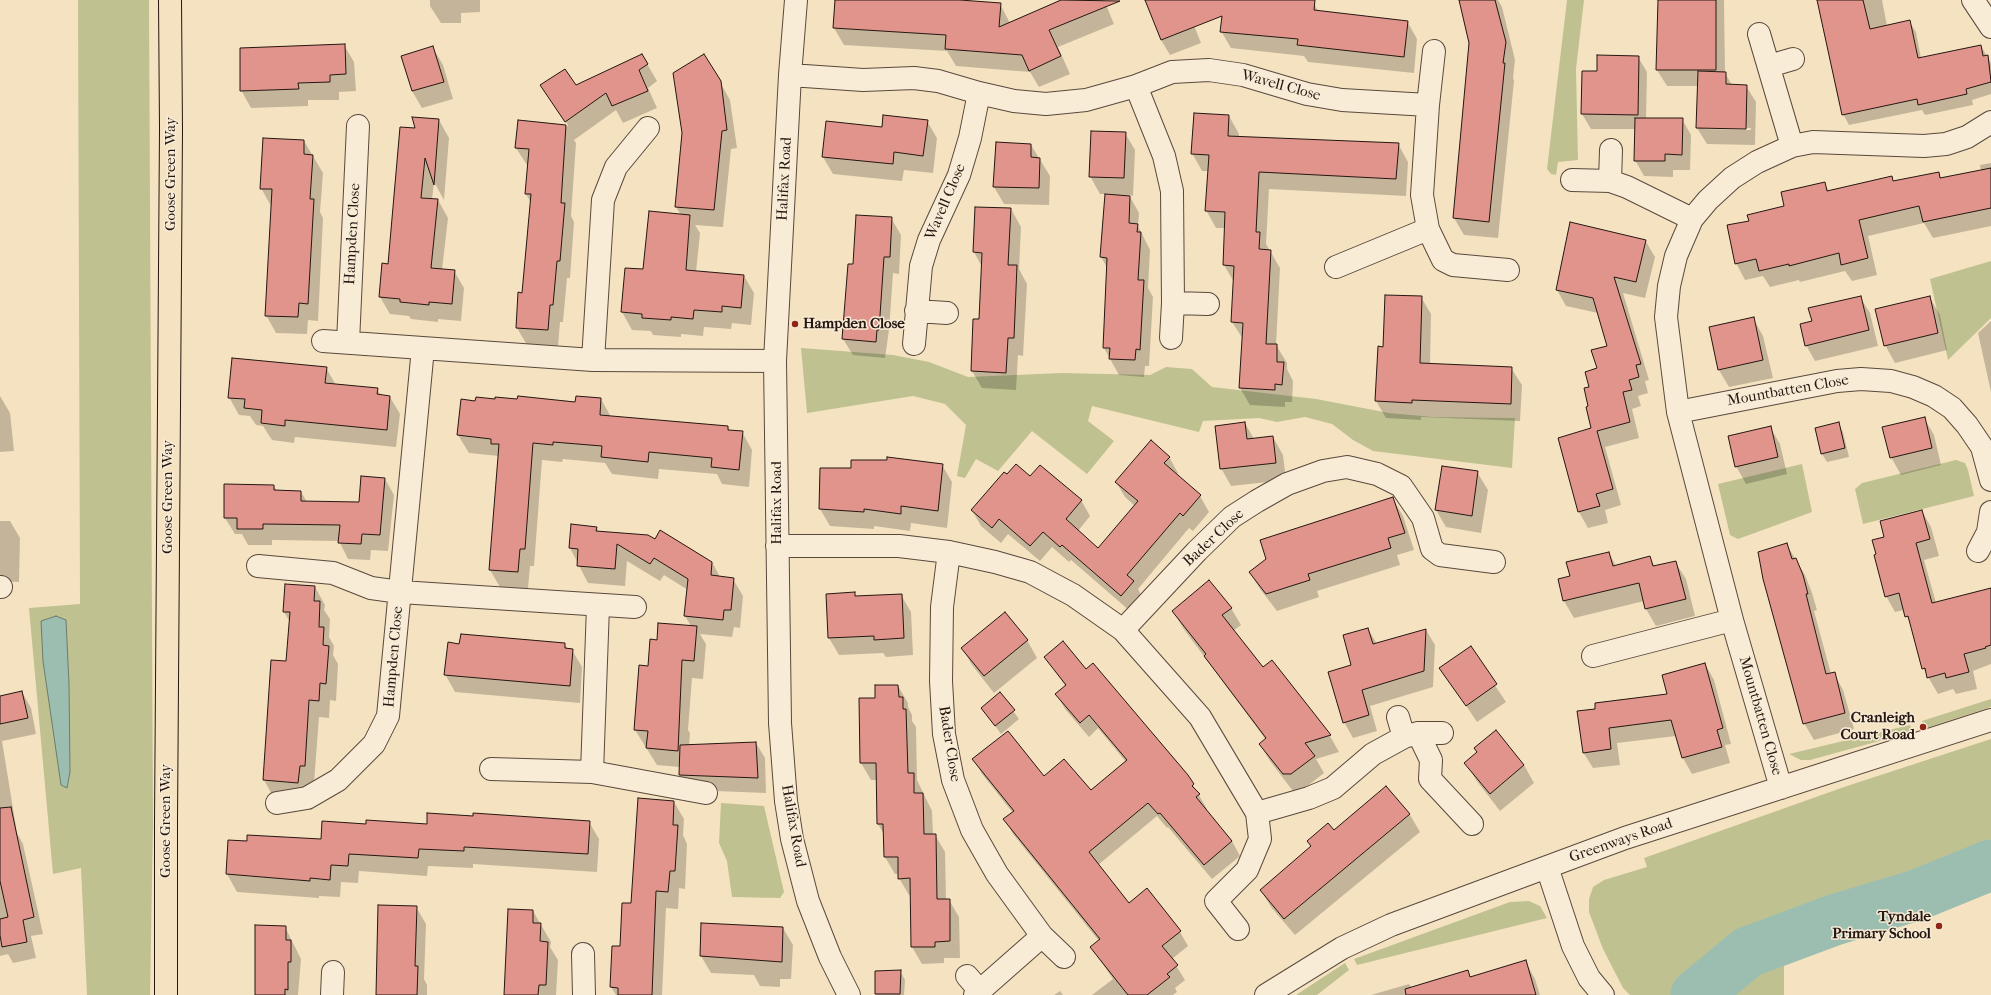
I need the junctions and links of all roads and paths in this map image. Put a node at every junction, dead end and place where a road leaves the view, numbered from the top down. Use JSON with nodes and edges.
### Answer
{"nodes":[{"id":1,"x":170,"y":0,"type":"edge"},
{"id":2,"x":796,"y":0,"type":"edge"},
{"id":3,"x":1973,"y":0,"type":"edge"},
{"id":4,"x":1991,"y":27,"type":"edge"},
{"id":5,"x":1759,"y":34,"type":"dead end"},
{"id":6,"x":1434,"y":51,"type":"dead end"},
{"id":7,"x":1793,"y":59,"type":"dead end"},
{"id":8,"x":1769,"y":66,"type":"junction"},
{"id":9,"x":790,"y":75,"type":"junction"},
{"id":10,"x":1136,"y":86,"type":"junction"},
{"id":11,"x":979,"y":93,"type":"junction"},
{"id":12,"x":1428,"y":105,"type":"junction"},
{"id":13,"x":1991,"y":122,"type":"edge"},
{"id":14,"x":358,"y":126,"type":"dead end"},
{"id":15,"x":648,"y":128,"type":"dead end"},
{"id":16,"x":1792,"y":146,"type":"junction"},
{"id":17,"x":1611,"y":150,"type":"dead end"},
{"id":18,"x":1572,"y":180,"type":"dead end"},
{"id":19,"x":1610,"y":182,"type":"junction"},
{"id":20,"x":1692,"y":219,"type":"junction"},
{"id":21,"x":1428,"y":230,"type":"junction"},
{"id":22,"x":1336,"y":267,"type":"dead end"},
{"id":23,"x":1508,"y":270,"type":"dead end"},
{"id":24,"x":1173,"y":303,"type":"junction"},
{"id":25,"x":1208,"y":304,"type":"dead end"},
{"id":26,"x":916,"y":311,"type":"junction"},
{"id":27,"x":947,"y":313,"type":"dead end"},
{"id":28,"x":1171,"y":338,"type":"dead end"},
{"id":29,"x":323,"y":340,"type":"dead end"},
{"id":30,"x":348,"y":342,"type":"junction"},
{"id":31,"x":914,"y":344,"type":"dead end"},
{"id":32,"x":423,"y":348,"type":"junction"},
{"id":33,"x":593,"y":360,"type":"junction"},
{"id":34,"x":775,"y":362,"type":"junction"},
{"id":35,"x":1678,"y":412,"type":"junction"},
{"id":36,"x":1991,"y":480,"type":"edge"},
{"id":37,"x":1990,"y":525,"type":"edge"},
{"id":38,"x":777,"y":546,"type":"junction"},
{"id":39,"x":1978,"y":551,"type":"dead end"},
{"id":40,"x":949,"y":552,"type":"junction"},
{"id":41,"x":1494,"y":562,"type":"dead end"},
{"id":42,"x":258,"y":566,"type":"dead end"},
{"id":43,"x":400,"y":592,"type":"junction"},
{"id":44,"x":598,"y":606,"type":"junction"},
{"id":45,"x":635,"y":607,"type":"dead end"},
{"id":46,"x":1732,"y":620,"type":"junction"},
{"id":47,"x":1123,"y":630,"type":"junction"},
{"id":48,"x":1593,"y":656,"type":"dead end"},
{"id":49,"x":1991,"y":720,"type":"edge"},
{"id":50,"x":1407,"y":729,"type":"junction"},
{"id":51,"x":1442,"y":733,"type":"dead end"},
{"id":52,"x":491,"y":768,"type":"dead end"},
{"id":53,"x":592,"y":772,"type":"junction"},
{"id":54,"x":1781,"y":788,"type":"junction"},
{"id":55,"x":706,"y":793,"type":"dead end"},
{"id":56,"x":277,"y":803,"type":"dead end"},
{"id":57,"x":1257,"y":813,"type":"junction"},
{"id":58,"x":1472,"y":824,"type":"dead end"},
{"id":59,"x":1547,"y":867,"type":"junction"},
{"id":60,"x":1238,"y":929,"type":"dead end"},
{"id":61,"x":1042,"y":936,"type":"junction"},
{"id":62,"x":583,"y":954,"type":"dead end"},
{"id":63,"x":1064,"y":957,"type":"dead end"},
{"id":64,"x":333,"y":972,"type":"dead end"},
{"id":65,"x":974,"y":987,"type":"edge"},
{"id":66,"x":166,"y":995,"type":"edge"},
{"id":67,"x":332,"y":995,"type":"edge"},
{"id":68,"x":584,"y":995,"type":"edge"},
{"id":69,"x":849,"y":995,"type":"edge"},
{"id":70,"x":1266,"y":995,"type":"edge"},
{"id":71,"x":1603,"y":995,"type":"edge"}],
"edges":[{"from":1,"to":66,"type":"main road","name":"Goose Green Way"},
{"from":2,"to":9,"type":"street","name":"Halifax Road"},
{"from":3,"to":4,"type":"street"},
{"from":5,"to":8,"type":"street"},
{"from":6,"to":12,"type":"street"},
{"from":7,"to":8,"type":"street"},
{"from":8,"to":16,"type":"street"},
{"from":9,"to":11,"type":"street","name":"Wavell Close"},
{"from":9,"to":34,"type":"street","name":"Halifax Road"},
{"from":10,"to":11,"type":"street","name":"Wavell Close"},
{"from":10,"to":12,"type":"street","name":"Wavell Close"},
{"from":10,"to":24,"type":"street"},
{"from":11,"to":26,"type":"street","name":"Wavell Close"},
{"from":12,"to":21,"type":"street"},
{"from":13,"to":16,"type":"street","name":"Mountbatten Close"},
{"from":14,"to":30,"type":"street","name":"Hampden Close"},
{"from":15,"to":33,"type":"street"},
{"from":16,"to":20,"type":"street","name":"Mountbatten Close"},
{"from":17,"to":19,"type":"street"},
{"from":18,"to":19,"type":"street"},
{"from":19,"to":20,"type":"street"},
{"from":20,"to":35,"type":"street","name":"Mountbatten Close"},
{"from":21,"to":22,"type":"street"},
{"from":21,"to":23,"type":"street"},
{"from":24,"to":25,"type":"street"},
{"from":24,"to":28,"type":"street"},
{"from":26,"to":27,"type":"street"},
{"from":26,"to":31,"type":"street","name":"Wavell Close"},
{"from":29,"to":30,"type":"street"},
{"from":30,"to":32,"type":"street"},
{"from":32,"to":33,"type":"street"},
{"from":32,"to":43,"type":"street","name":"Hampden Close"},
{"from":33,"to":34,"type":"street"},
{"from":34,"to":38,"type":"street","name":"Halifax Road"},
{"from":35,"to":36,"type":"street","name":"Mountbatten Close"},
{"from":35,"to":46,"type":"street","name":"Mountbatten Close"},
{"from":37,"to":39,"type":"street"},
{"from":38,"to":40,"type":"street"},
{"from":38,"to":69,"type":"street","name":"Halifax Road"},
{"from":40,"to":47,"type":"street"},
{"from":40,"to":61,"type":"street","name":"Bader Close"},
{"from":41,"to":47,"type":"street","name":"Bader Close"},
{"from":42,"to":43,"type":"street","name":"Hampden Close"},
{"from":43,"to":44,"type":"street","name":"Hampden Close"},
{"from":43,"to":56,"type":"street","name":"Hampden Close"},
{"from":44,"to":45,"type":"street","name":"Hampden Close"},
{"from":44,"to":53,"type":"street"},
{"from":46,"to":48,"type":"street"},
{"from":46,"to":54,"type":"street","name":"Mountbatten Close"},
{"from":47,"to":57,"type":"street"},
{"from":49,"to":54,"type":"street","name":"Greenways Road"},
{"from":50,"to":51,"type":"street"},
{"from":50,"to":57,"type":"street"},
{"from":50,"to":58,"type":"street"},
{"from":52,"to":53,"type":"street"},
{"from":53,"to":55,"type":"street"},
{"from":54,"to":59,"type":"street","name":"Greenways Road"},
{"from":57,"to":60,"type":"street"},
{"from":59,"to":70,"type":"street","name":"Greenways Road"},
{"from":59,"to":71,"type":"street"},
{"from":61,"to":63,"type":"street","name":"Bader Close"},
{"from":61,"to":65,"type":"street"},
{"from":62,"to":68,"type":"street"},
{"from":64,"to":67,"type":"street"}]}
